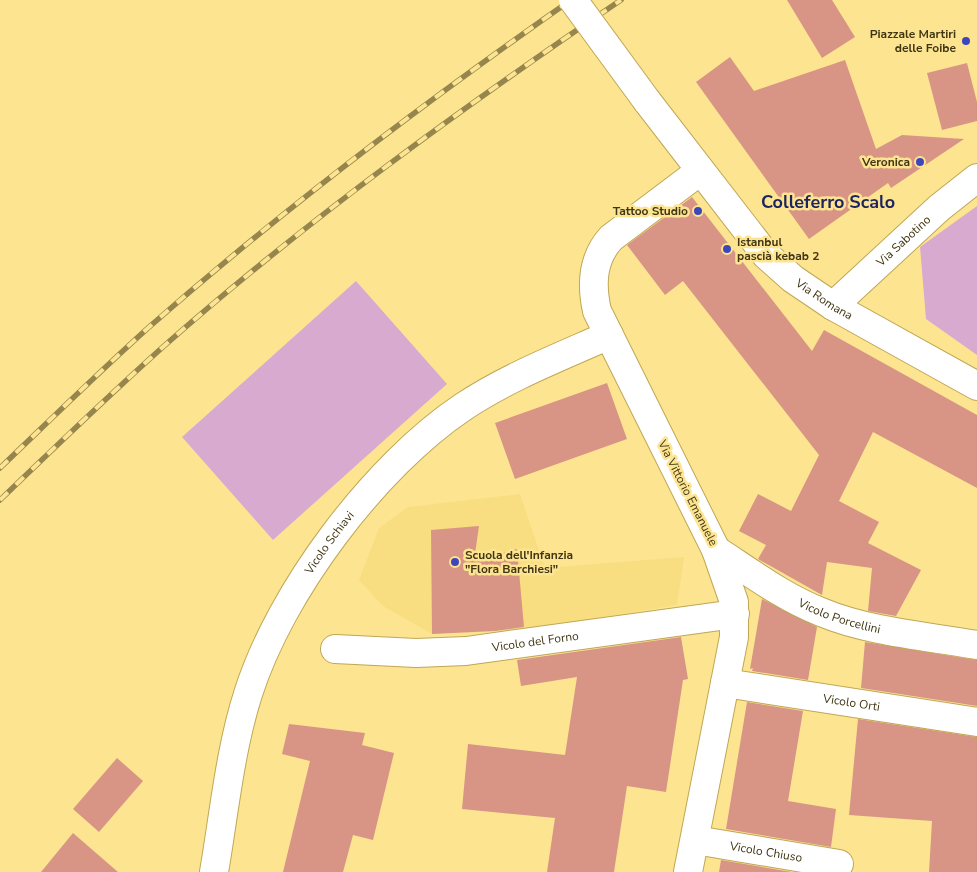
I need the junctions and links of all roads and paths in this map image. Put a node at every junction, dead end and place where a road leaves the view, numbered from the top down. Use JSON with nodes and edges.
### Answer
{"nodes":[{"id":1,"x":573,"y":0,"type":"edge"},
{"id":2,"x":700,"y":171,"type":"junction"},
{"id":3,"x":977,"y":178,"type":"edge"},
{"id":4,"x":833,"y":306,"type":"junction"},
{"id":5,"x":609,"y":335,"type":"junction"},
{"id":6,"x":977,"y":386,"type":"edge"},
{"id":7,"x":716,"y":550,"type":"junction"},
{"id":8,"x":735,"y":614,"type":"junction"},
{"id":9,"x":977,"y":645,"type":"edge"},
{"id":10,"x":335,"y":649,"type":"dead end"},
{"id":11,"x":725,"y":683,"type":"junction"},
{"id":12,"x":977,"y":722,"type":"edge"},
{"id":13,"x":695,"y":840,"type":"junction"},
{"id":14,"x":840,"y":864,"type":"dead end"},
{"id":15,"x":214,"y":872,"type":"edge"},
{"id":16,"x":688,"y":872,"type":"edge"}],
"edges":[{"from":1,"to":2,"type":"street","name":"Via Romana","bridge":true},
{"from":2,"to":4,"type":"street","name":"Via Romana"},
{"from":2,"to":5,"type":"street","name":"Via Vittorio Emanuele"},
{"from":3,"to":4,"type":"street","name":"Via Sabotino"},
{"from":4,"to":6,"type":"street","name":"Via Romana"},
{"from":5,"to":7,"type":"street","name":"Via Vittorio Emanuele"},
{"from":5,"to":15,"type":"street","name":"Vicolo Schiavi"},
{"from":7,"to":8,"type":"street","name":"Via Vittorio Emanuele"},
{"from":7,"to":9,"type":"street","name":"Vicolo Porcellini"},
{"from":8,"to":10,"type":"street","name":"Vicolo del Forno"},
{"from":8,"to":11,"type":"street","name":"Via Vittorio Emanuele"},
{"from":11,"to":12,"type":"street","name":"Vicolo Orti"},
{"from":11,"to":13,"type":"street","name":"Via Vittorio Emanuele"},
{"from":13,"to":14,"type":"street","name":"Vicolo Chiuso"},
{"from":13,"to":16,"type":"street","name":"Via Vittorio Emanuele"}]}
